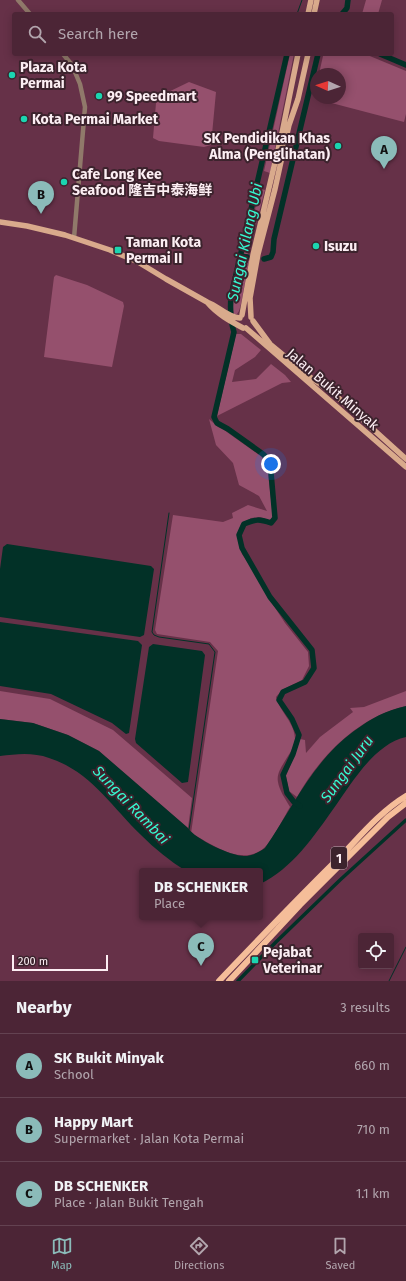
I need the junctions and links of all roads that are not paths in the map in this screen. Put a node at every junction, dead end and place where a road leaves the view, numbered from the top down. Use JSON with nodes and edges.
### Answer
{"nodes":[{"id":1,"x":18,"y":0,"type":"edge"},
{"id":2,"x":311,"y":0,"type":"edge"},
{"id":3,"x":317,"y":0,"type":"edge"},
{"id":4,"x":28,"y":12,"type":"edge"},
{"id":5,"x":308,"y":12,"type":"edge"},
{"id":6,"x":314,"y":12,"type":"edge"},
{"id":7,"x":65,"y":56,"type":"edge"},
{"id":8,"x":299,"y":56,"type":"edge"},
{"id":9,"x":308,"y":56,"type":"edge"},
{"id":10,"x":289,"y":97,"type":"junction"},
{"id":11,"x":294,"y":109,"type":"junction"},
{"id":12,"x":0,"y":222,"type":"edge"},
{"id":13,"x":74,"y":238,"type":"junction"},
{"id":14,"x":238,"y":319,"type":"junction"},
{"id":15,"x":252,"y":319,"type":"junction"},
{"id":16,"x":244,"y":328,"type":"junction"},
{"id":17,"x":406,"y":459,"type":"edge"},
{"id":18,"x":406,"y":467,"type":"edge"},
{"id":19,"x":406,"y":796,"type":"edge"},
{"id":20,"x":406,"y":803,"type":"edge"},
{"id":21,"x":219,"y":981,"type":"edge"},
{"id":22,"x":229,"y":981,"type":"edge"}],
"edges":[{"from":1,"to":4,"type":"street"},
{"from":2,"to":5,"type":"main road"},
{"from":3,"to":6,"type":"main road"},
{"from":7,"to":13,"type":"street"},
{"from":8,"to":10,"type":"main road"},
{"from":9,"to":11,"type":"main road"},
{"from":10,"to":11,"type":"main road"},
{"from":10,"to":14,"type":"main road"},
{"from":11,"to":15,"type":"main road"},
{"from":12,"to":13,"type":"main road"},
{"from":13,"to":14,"type":"main road"},
{"from":14,"to":15,"type":"main road"},
{"from":14,"to":16,"type":"main road","name":"Jalan Bukit Minyak"},
{"from":15,"to":16,"type":"main road"},
{"from":15,"to":17,"type":"main road","name":"Jalan Bukit Minyak"},
{"from":16,"to":18,"type":"main road","name":"Jalan Bukit Minyak"},
{"from":19,"to":21,"type":"highway","number":"1"},
{"from":20,"to":22,"type":"highway","number":"1"}]}
